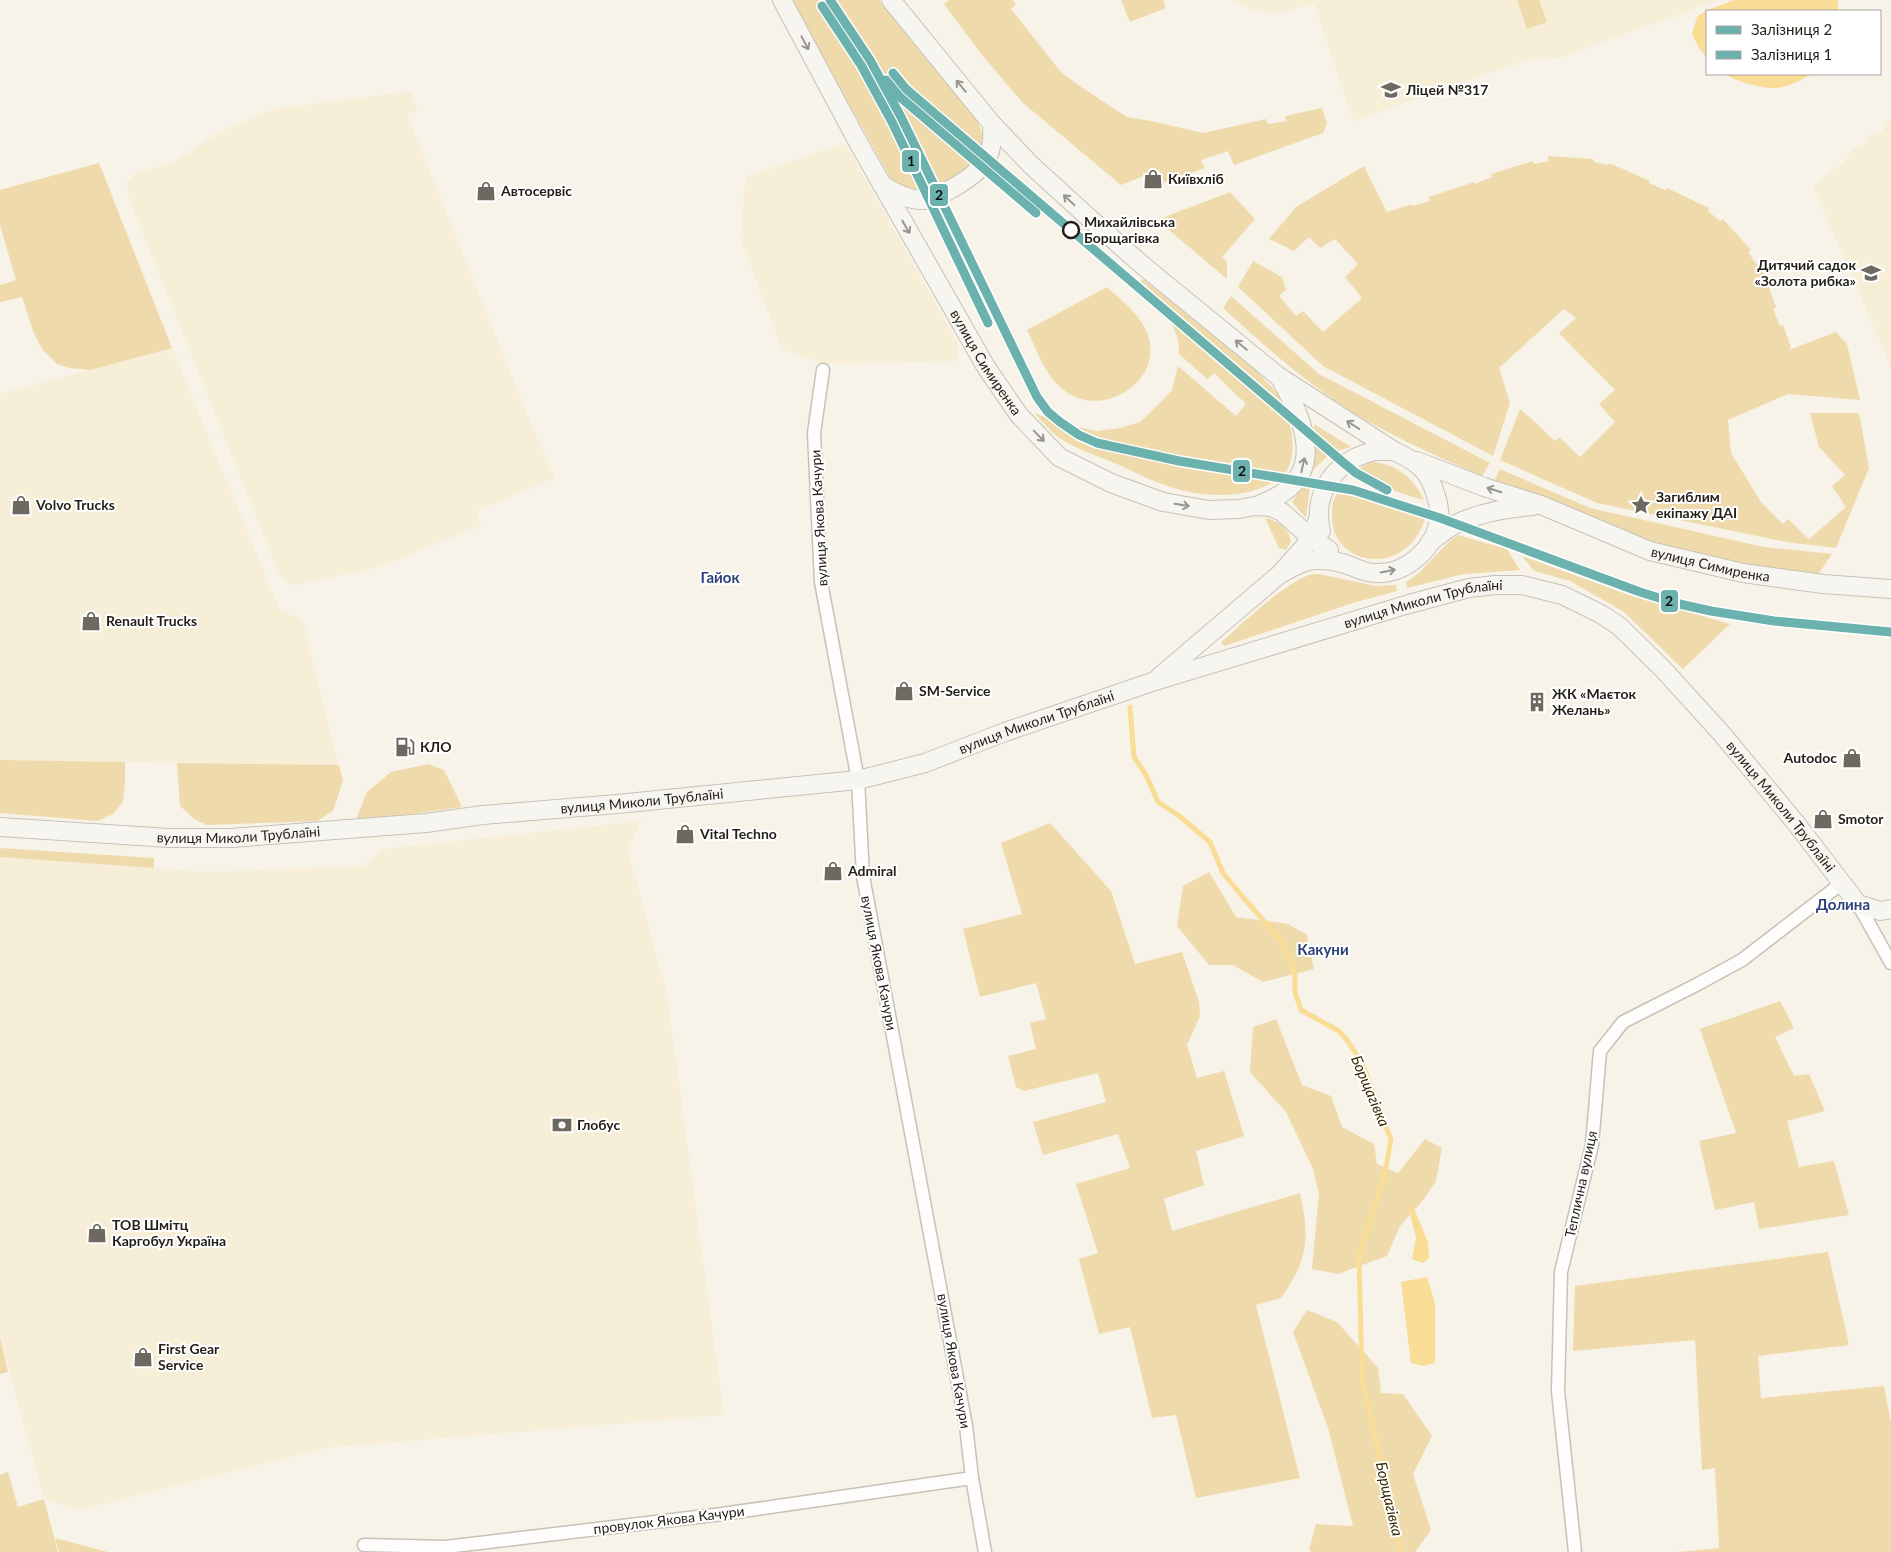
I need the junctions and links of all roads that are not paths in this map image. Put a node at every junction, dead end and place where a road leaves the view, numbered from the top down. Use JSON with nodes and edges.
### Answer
{"nodes":[{"id":1,"x":782,"y":0,"type":"edge"},
{"id":2,"x":891,"y":0,"type":"edge"},
{"id":3,"x":992,"y":124,"type":"junction"},
{"id":4,"x":882,"y":185,"type":"junction"},
{"id":5,"x":823,"y":370,"type":"dead end"},
{"id":6,"x":1278,"y":376,"type":"junction"},
{"id":7,"x":1394,"y":451,"type":"junction"},
{"id":8,"x":1414,"y":460,"type":"junction"},
{"id":9,"x":1255,"y":506,"type":"junction"},
{"id":10,"x":1540,"y":506,"type":"junction"},
{"id":11,"x":1318,"y":520,"type":"junction"},
{"id":12,"x":1310,"y":537,"type":"junction"},
{"id":13,"x":1430,"y":543,"type":"junction"},
{"id":14,"x":1335,"y":556,"type":"junction"},
{"id":15,"x":1280,"y":574,"type":"junction"},
{"id":16,"x":1891,"y":590,"type":"edge"},
{"id":17,"x":1152,"y":682,"type":"junction"},
{"id":18,"x":858,"y":780,"type":"junction"},
{"id":19,"x":0,"y":827,"type":"edge"},
{"id":20,"x":1842,"y":883,"type":"junction"},
{"id":21,"x":1858,"y":904,"type":"junction"},
{"id":22,"x":1891,"y":909,"type":"edge"},
{"id":23,"x":1891,"y":964,"type":"edge"},
{"id":24,"x":972,"y":1478,"type":"junction"},
{"id":25,"x":364,"y":1545,"type":"dead end"},
{"id":26,"x":985,"y":1552,"type":"edge"},
{"id":27,"x":1575,"y":1552,"type":"edge"}],
"edges":[{"from":1,"to":4,"type":"street","name":"вулиця Симиренка","one_way":true},
{"from":3,"to":2,"type":"street","one_way":true},
{"from":3,"to":4,"type":"street"},
{"from":6,"to":3,"type":"street","one_way":true},
{"from":4,"to":9,"type":"street","name":"вулиця Симиренка","one_way":true},
{"from":5,"to":18,"type":"street","name":"вулиця Якова Качури"},
{"from":7,"to":6,"type":"street","one_way":true},
{"from":9,"to":6,"type":"street","one_way":true},
{"from":7,"to":8,"type":"street"},
{"from":7,"to":11,"type":"street"},
{"from":10,"to":8,"type":"street","name":"вулиця Симиренка","one_way":true},
{"from":8,"to":13,"type":"street"},
{"from":9,"to":12,"type":"street","name":"вулиця Симиренка"},
{"from":10,"to":13,"type":"street","name":"вулиця Симиренка"},
{"from":10,"to":16,"type":"street","name":"вулиця Симиренка"},
{"from":11,"to":12,"type":"street"},
{"from":11,"to":14,"type":"street"},
{"from":12,"to":14,"type":"street","name":"вулиця Симиренка"},
{"from":12,"to":15,"type":"street"},
{"from":14,"to":13,"type":"street","one_way":true},
{"from":14,"to":15,"type":"street"},
{"from":15,"to":17,"type":"street"},
{"from":17,"to":18,"type":"street","name":"вулиця Миколи Трублаїні"},
{"from":17,"to":20,"type":"street","name":"вулиця Миколи Трублаїні"},
{"from":18,"to":19,"type":"street","name":"вулиця Миколи Трублаїні"},
{"from":18,"to":24,"type":"street","name":"вулиця Якова Качури"},
{"from":20,"to":21,"type":"street","name":"вулиця Миколи Трублаїні"},
{"from":20,"to":27,"type":"street","name":"Теплична вулиця"},
{"from":21,"to":22,"type":"street"},
{"from":21,"to":23,"type":"street","name":"вулиця Миколи Трублаїні"},
{"from":24,"to":25,"type":"street","name":"провулок Якова Качури"},
{"from":24,"to":26,"type":"street","name":"вулиця Якова Качури"}]}
